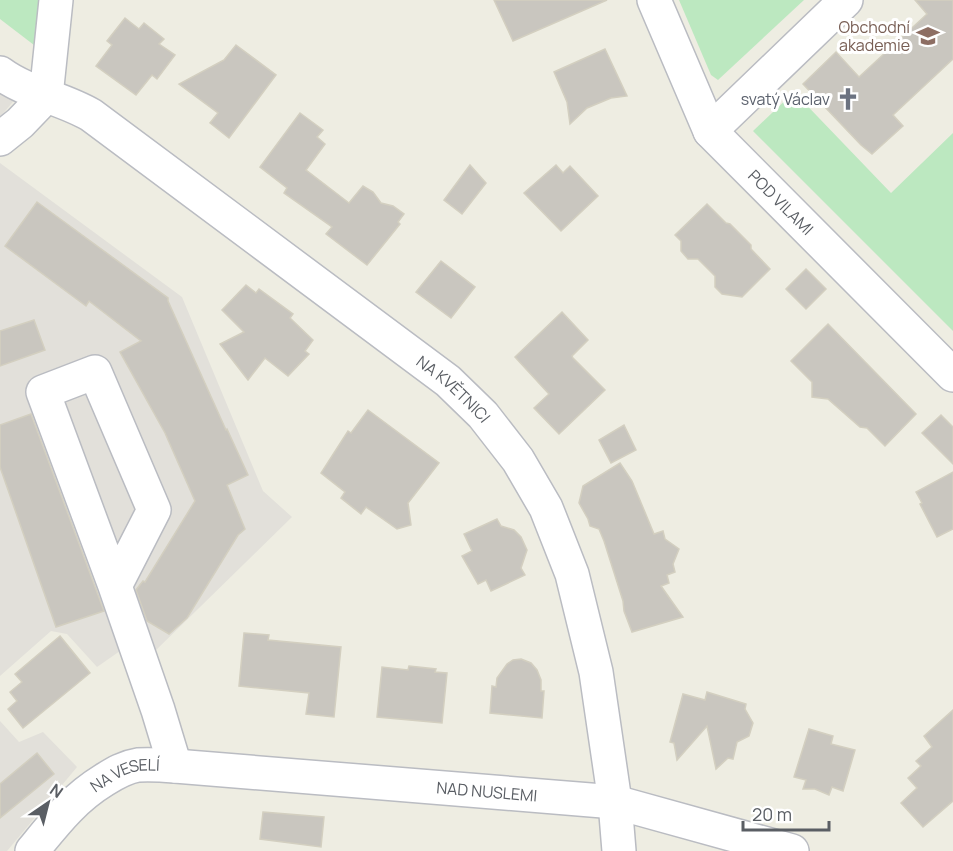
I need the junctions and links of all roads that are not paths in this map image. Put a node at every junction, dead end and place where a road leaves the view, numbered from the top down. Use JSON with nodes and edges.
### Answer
{"nodes":[{"id":1,"x":56,"y":0,"type":"edge"},
{"id":2,"x":654,"y":0,"type":"edge"},
{"id":3,"x":846,"y":0,"type":"edge"},
{"id":4,"x":0,"y":73,"type":"edge"},
{"id":5,"x":46,"y":96,"type":"junction"},
{"id":6,"x":710,"y":131,"type":"junction"},
{"id":7,"x":0,"y":139,"type":"edge"},
{"id":8,"x":953,"y":375,"type":"edge"},
{"id":9,"x":115,"y":585,"type":"junction"},
{"id":10,"x":175,"y":766,"type":"junction"},
{"id":11,"x":615,"y":802,"type":"junction"},
{"id":12,"x":32,"y":851,"type":"edge"},
{"id":13,"x":619,"y":851,"type":"edge"},
{"id":14,"x":792,"y":851,"type":"edge"}],
"edges":[{"from":1,"to":5,"type":"street"},
{"from":2,"to":6,"type":"street","name":"POD VILAMI"},
{"from":3,"to":6,"type":"street"},
{"from":4,"to":5,"type":"street","name":"NA KVĚTNICI"},
{"from":5,"to":7,"type":"street"},
{"from":5,"to":11,"type":"street","name":"NA KVĚTNICI"},
{"from":6,"to":8,"type":"street","name":"POD VILAMI"},
{"from":9,"to":9,"type":"street"},
{"from":9,"to":10,"type":"street"},
{"from":10,"to":11,"type":"street","name":"NAD NUSLEMI"},
{"from":10,"to":12,"type":"street","name":"NA VESELÍ"},
{"from":11,"to":13,"type":"street","name":"NA KVĚTNICI"},
{"from":11,"to":14,"type":"street","name":"NAD NUSLEMI"}]}
